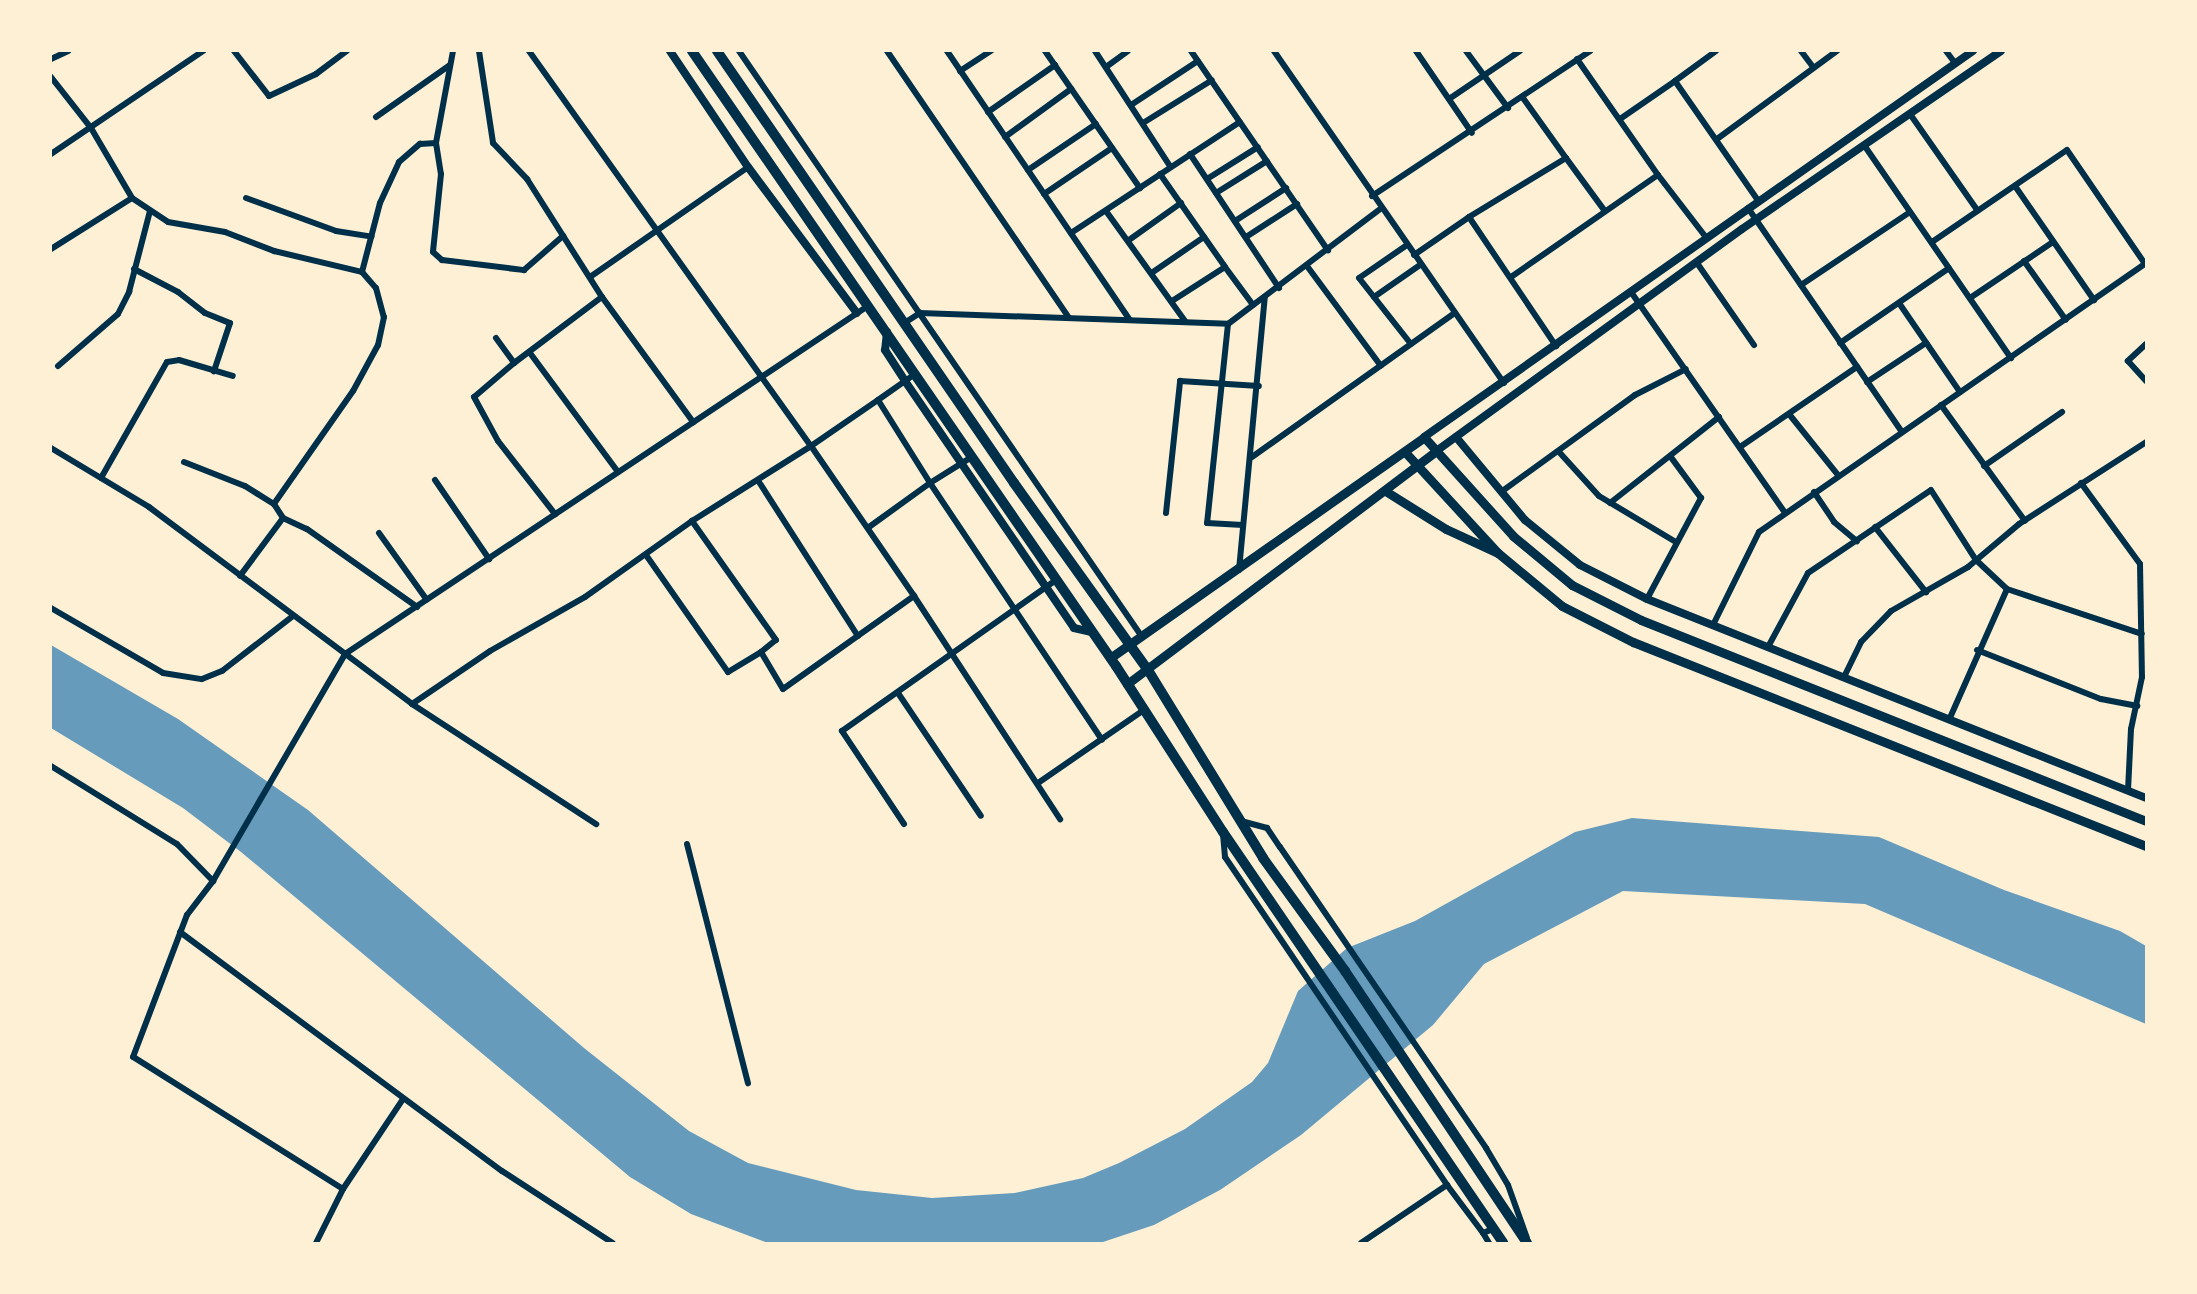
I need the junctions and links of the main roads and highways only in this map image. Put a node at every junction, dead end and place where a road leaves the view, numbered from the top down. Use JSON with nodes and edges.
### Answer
{"nodes":[{"id":1,"x":692,"y":51,"type":"edge"},
{"id":2,"x":717,"y":51,"type":"edge"},
{"id":3,"x":1405,"y":452,"type":"junction"},
{"id":4,"x":1435,"y":452,"type":"junction"},
{"id":5,"x":1418,"y":467,"type":"junction"},
{"id":6,"x":1387,"y":492,"type":"junction"},
{"id":7,"x":1498,"y":553,"type":"junction"},
{"id":8,"x":1130,"y":645,"type":"junction"},
{"id":9,"x":1110,"y":658,"type":"junction"},
{"id":10,"x":1148,"y":670,"type":"junction"},
{"id":11,"x":1128,"y":684,"type":"junction"},
{"id":12,"x":2146,"y":821,"type":"edge"},
{"id":13,"x":2146,"y":846,"type":"edge"},
{"id":14,"x":1503,"y":1243,"type":"edge"},
{"id":15,"x":1528,"y":1243,"type":"edge"}],
"edges":[{"from":1,"to":9,"type":"highway"},
{"from":2,"to":8,"type":"highway"},
{"from":3,"to":4,"type":"main road"},
{"from":3,"to":5,"type":"main road"},
{"from":3,"to":8,"type":"main road"},
{"from":4,"to":5,"type":"main road"},
{"from":4,"to":12,"type":"main road"},
{"from":5,"to":6,"type":"main road"},
{"from":5,"to":7,"type":"main road"},
{"from":6,"to":7,"type":"main road"},
{"from":6,"to":10,"type":"main road"},
{"from":7,"to":13,"type":"main road"},
{"from":8,"to":9,"type":"main road"},
{"from":8,"to":10,"type":"highway"},
{"from":9,"to":11,"type":"highway"},
{"from":10,"to":11,"type":"main road"},
{"from":10,"to":15,"type":"highway"},
{"from":11,"to":14,"type":"highway"}]}
